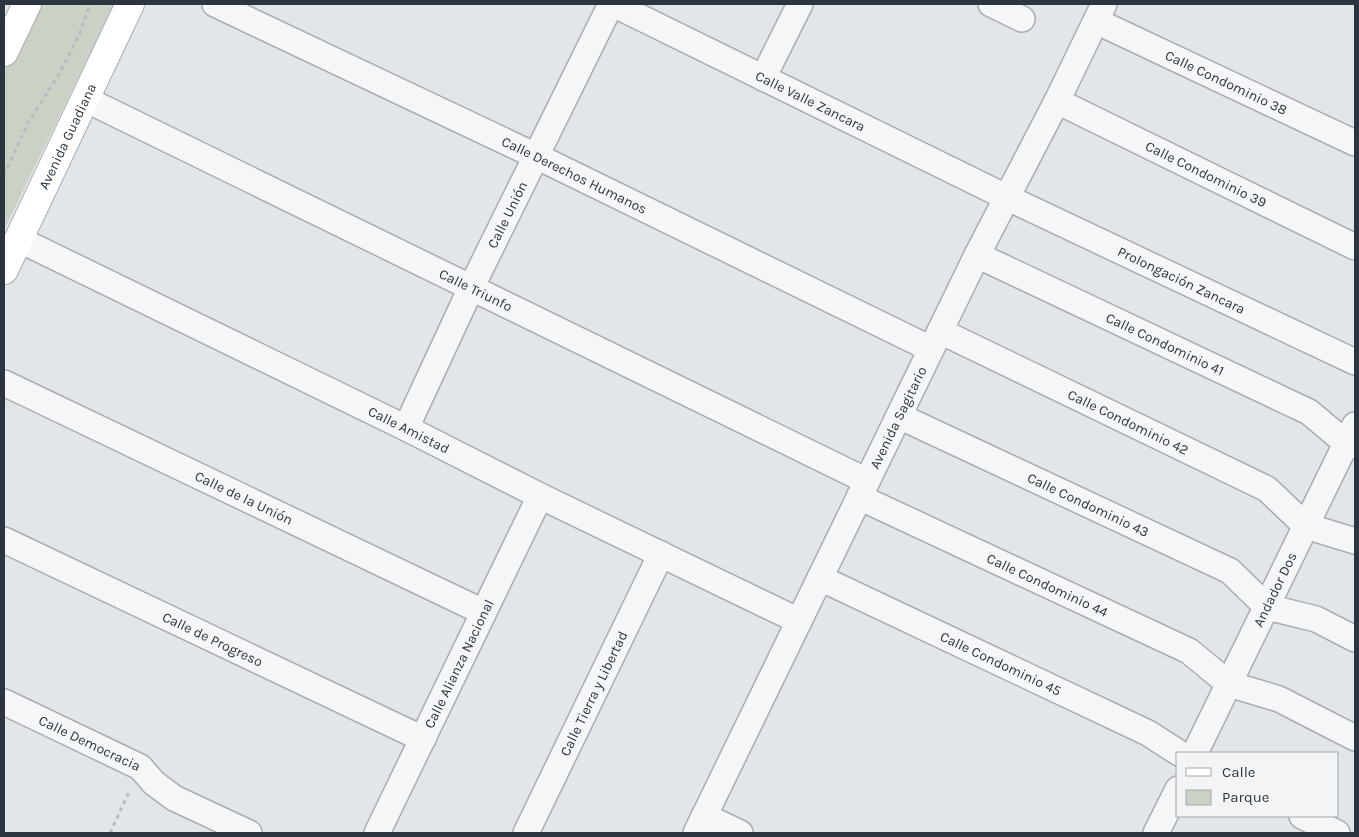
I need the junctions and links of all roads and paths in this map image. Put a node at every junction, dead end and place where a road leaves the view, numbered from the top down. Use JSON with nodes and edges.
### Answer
{"nodes":[{"id":1,"x":27,"y":4,"type":"edge"},
{"id":2,"x":90,"y":4,"type":"edge"},
{"id":3,"x":130,"y":4,"type":"edge"},
{"id":4,"x":215,"y":4,"type":"edge"},
{"id":5,"x":612,"y":4,"type":"edge"},
{"id":6,"x":800,"y":4,"type":"edge"},
{"id":7,"x":992,"y":4,"type":"edge"},
{"id":8,"x":1100,"y":12,"type":"edge"},
{"id":9,"x":1022,"y":19,"type":"dead end"},
{"id":10,"x":4,"y":52,"type":"edge"},
{"id":11,"x":763,"y":78,"type":"junction"},
{"id":12,"x":85,"y":99,"type":"junction"},
{"id":13,"x":1057,"y":101,"type":"junction"},
{"id":14,"x":1355,"y":143,"type":"edge"},
{"id":15,"x":536,"y":156,"type":"junction"},
{"id":16,"x":4,"y":175,"type":"edge"},
{"id":17,"x":1008,"y":198,"type":"junction"},
{"id":18,"x":18,"y":239,"type":"junction"},
{"id":19,"x":1355,"y":247,"type":"edge"},
{"id":20,"x":977,"y":255,"type":"junction"},
{"id":21,"x":4,"y":270,"type":"edge"},
{"id":22,"x":471,"y":288,"type":"junction"},
{"id":23,"x":936,"y":340,"type":"junction"},
{"id":24,"x":1355,"y":362,"type":"edge"},
{"id":25,"x":4,"y":383,"type":"edge"},
{"id":26,"x":899,"y":416,"type":"junction"},
{"id":27,"x":406,"y":428,"type":"junction"},
{"id":28,"x":1352,"y":438,"type":"edge"},
{"id":29,"x":863,"y":489,"type":"junction"},
{"id":30,"x":540,"y":496,"type":"junction"},
{"id":31,"x":1306,"y":526,"type":"junction"},
{"id":32,"x":4,"y":540,"type":"edge"},
{"id":33,"x":1355,"y":540,"type":"edge"},
{"id":34,"x":661,"y":554,"type":"junction"},
{"id":35,"x":820,"y":578,"type":"junction"},
{"id":36,"x":1266,"y":607,"type":"junction"},
{"id":37,"x":484,"y":612,"type":"junction"},
{"id":38,"x":799,"y":621,"type":"junction"},
{"id":39,"x":1355,"y":639,"type":"edge"},
{"id":40,"x":1229,"y":684,"type":"junction"},
{"id":41,"x":4,"y":702,"type":"edge"},
{"id":42,"x":1355,"y":738,"type":"edge"},
{"id":43,"x":423,"y":739,"type":"junction"},
{"id":44,"x":1177,"y":752,"type":"edge"},
{"id":45,"x":1195,"y":752,"type":"edge"},
{"id":46,"x":140,"y":767,"type":"junction"},
{"id":47,"x":1176,"y":793,"type":"edge"},
{"id":48,"x":1304,"y":817,"type":"edge"},
{"id":49,"x":700,"y":825,"type":"edge"},
{"id":50,"x":223,"y":828,"type":"edge"},
{"id":51,"x":110,"y":833,"type":"edge"},
{"id":52,"x":248,"y":833,"type":"edge"},
{"id":53,"x":378,"y":833,"type":"edge"},
{"id":54,"x":526,"y":833,"type":"edge"},
{"id":55,"x":740,"y":833,"type":"edge"},
{"id":56,"x":1156,"y":833,"type":"edge"},
{"id":57,"x":1337,"y":833,"type":"edge"}],
"edges":[{"from":1,"to":10,"type":"street"},
{"from":2,"to":16,"type":"path"},
{"from":3,"to":12,"type":"street","name":"Avenida Guadiana"},
{"from":4,"to":15,"type":"street","name":"Calle Derechos Humanos"},
{"from":5,"to":11,"type":"street","name":"Calle Valle Zancara"},
{"from":5,"to":15,"type":"street","name":"Calle Unión"},
{"from":6,"to":11,"type":"street"},
{"from":7,"to":9,"type":"street"},
{"from":8,"to":13,"type":"street","name":"Avenida Sagitario"},
{"from":8,"to":14,"type":"street","name":"Calle Condominio 38"},
{"from":11,"to":17,"type":"street","name":"Calle Valle Zancara"},
{"from":12,"to":18,"type":"street","name":"Avenida Guadiana"},
{"from":12,"to":22,"type":"street","name":"Calle Triunfo"},
{"from":13,"to":17,"type":"street","name":"Avenida Sagitario"},
{"from":13,"to":19,"type":"street","name":"Calle Condominio 39"},
{"from":15,"to":22,"type":"street","name":"Calle Unión"},
{"from":15,"to":23,"type":"street","name":"Calle Derechos Humanos"},
{"from":17,"to":20,"type":"street","name":"Avenida Sagitario"},
{"from":17,"to":24,"type":"street","name":"Prolongación Zancara"},
{"from":18,"to":21,"type":"street","name":"Avenida Guadiana"},
{"from":18,"to":27,"type":"street","name":"Calle Amistad"},
{"from":20,"to":23,"type":"street","name":"Avenida Sagitario"},
{"from":20,"to":28,"type":"street","name":"Calle Condominio 41"},
{"from":22,"to":27,"type":"street","name":"Calle Unión"},
{"from":22,"to":29,"type":"street","name":"Calle Triunfo"},
{"from":23,"to":26,"type":"street","name":"Avenida Sagitario"},
{"from":23,"to":31,"type":"street","name":"Calle Condominio 42"},
{"from":25,"to":37,"type":"street","name":"Calle de la Unión"},
{"from":26,"to":29,"type":"street","name":"Avenida Sagitario"},
{"from":26,"to":36,"type":"street","name":"Calle Condominio 43"},
{"from":27,"to":30,"type":"street","name":"Calle Amistad"},
{"from":28,"to":31,"type":"street","name":"Andador Dos"},
{"from":29,"to":35,"type":"street","name":"Avenida Sagitario"},
{"from":29,"to":40,"type":"street","name":"Calle Condominio 44"},
{"from":30,"to":34,"type":"street","name":"Calle Amistad"},
{"from":30,"to":37,"type":"street","name":"Calle Alianza Nacional"},
{"from":31,"to":33,"type":"street"},
{"from":31,"to":36,"type":"street","name":"Andador Dos"},
{"from":32,"to":43,"type":"street","name":"Calle de Progreso"},
{"from":34,"to":38,"type":"street","name":"Calle Amistad"},
{"from":34,"to":54,"type":"street","name":"Calle Tierra y Libertad"},
{"from":35,"to":38,"type":"street","name":"Avenida Sagitario"},
{"from":35,"to":44,"type":"street","name":"Calle Condominio 45"},
{"from":36,"to":39,"type":"street"},
{"from":36,"to":40,"type":"street","name":"Andador Dos"},
{"from":37,"to":43,"type":"street","name":"Calle Alianza Nacional"},
{"from":38,"to":49,"type":"street","name":"Avenida Sagitario"},
{"from":40,"to":42,"type":"street"},
{"from":40,"to":45,"type":"street","name":"Andador Dos"},
{"from":41,"to":46,"type":"street","name":"Calle Democracia"},
{"from":43,"to":53,"type":"street","name":"Calle Alianza Nacional"},
{"from":46,"to":50,"type":"street","name":"Calle Democracia"},
{"from":46,"to":51,"type":"path"},
{"from":47,"to":56,"type":"street"},
{"from":48,"to":57,"type":"street"},
{"from":49,"to":55,"type":"street"},
{"from":50,"to":52,"type":"street","name":"Calle Democracia"}]}
